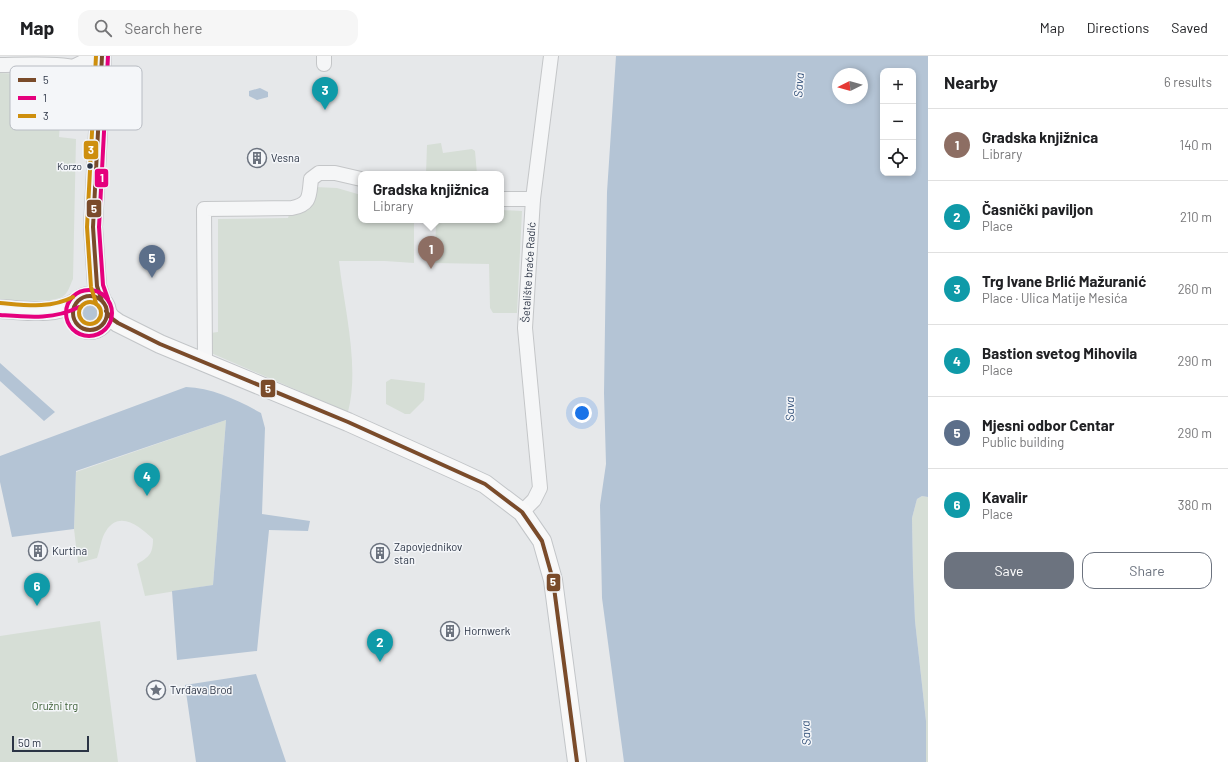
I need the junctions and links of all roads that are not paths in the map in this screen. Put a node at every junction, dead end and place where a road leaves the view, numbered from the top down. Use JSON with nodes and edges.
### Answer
{"nodes":[{"id":1,"x":95,"y":56,"type":"edge"},
{"id":2,"x":102,"y":56,"type":"edge"},
{"id":3,"x":550,"y":56,"type":"edge"},
{"id":4,"x":0,"y":65,"type":"edge"},
{"id":5,"x":75,"y":66,"type":"joint"},
{"id":6,"x":101,"y":66,"type":"edge"},
{"id":7,"x":98,"y":130,"type":"edge"},
{"id":8,"x":358,"y":178,"type":"edge"},
{"id":9,"x":504,"y":198,"type":"edge"},
{"id":10,"x":533,"y":199,"type":"junction"},
{"id":11,"x":93,"y":227,"type":"junction"},
{"id":12,"x":78,"y":300,"type":"junction"},
{"id":13,"x":104,"y":306,"type":"junction"},
{"id":14,"x":0,"y":309,"type":"edge"},
{"id":15,"x":0,"y":318,"type":"edge"},
{"id":16,"x":76,"y":323,"type":"junction"},
{"id":17,"x":95,"y":329,"type":"junction"},
{"id":18,"x":160,"y":344,"type":"junction"},
{"id":19,"x":205,"y":361,"type":"junction"},
{"id":20,"x":522,"y":512,"type":"junction"},
{"id":21,"x":577,"y":762,"type":"edge"}],
"edges":[{"from":1,"to":5,"type":"street"},
{"from":2,"to":6,"type":"main road"},
{"from":3,"to":10,"type":"street","name":"Šetalište braće Radić"},
{"from":4,"to":5,"type":"street"},
{"from":7,"to":11,"type":"main road"},
{"from":8,"to":19,"type":"street"},
{"from":9,"to":10,"type":"street"},
{"from":10,"to":20,"type":"street","name":"Šetalište braće Radić"},
{"from":11,"to":12,"type":"main road"},
{"from":11,"to":13,"type":"main road"},
{"from":12,"to":13,"type":"main road"},
{"from":12,"to":14,"type":"main road"},
{"from":12,"to":16,"type":"main road"},
{"from":13,"to":17,"type":"main road"},
{"from":13,"to":18,"type":"main road"},
{"from":15,"to":16,"type":"main road"},
{"from":16,"to":17,"type":"main road"},
{"from":17,"to":18,"type":"main road"},
{"from":18,"to":19,"type":"main road"},
{"from":19,"to":20,"type":"main road"},
{"from":20,"to":21,"type":"main road"}]}
